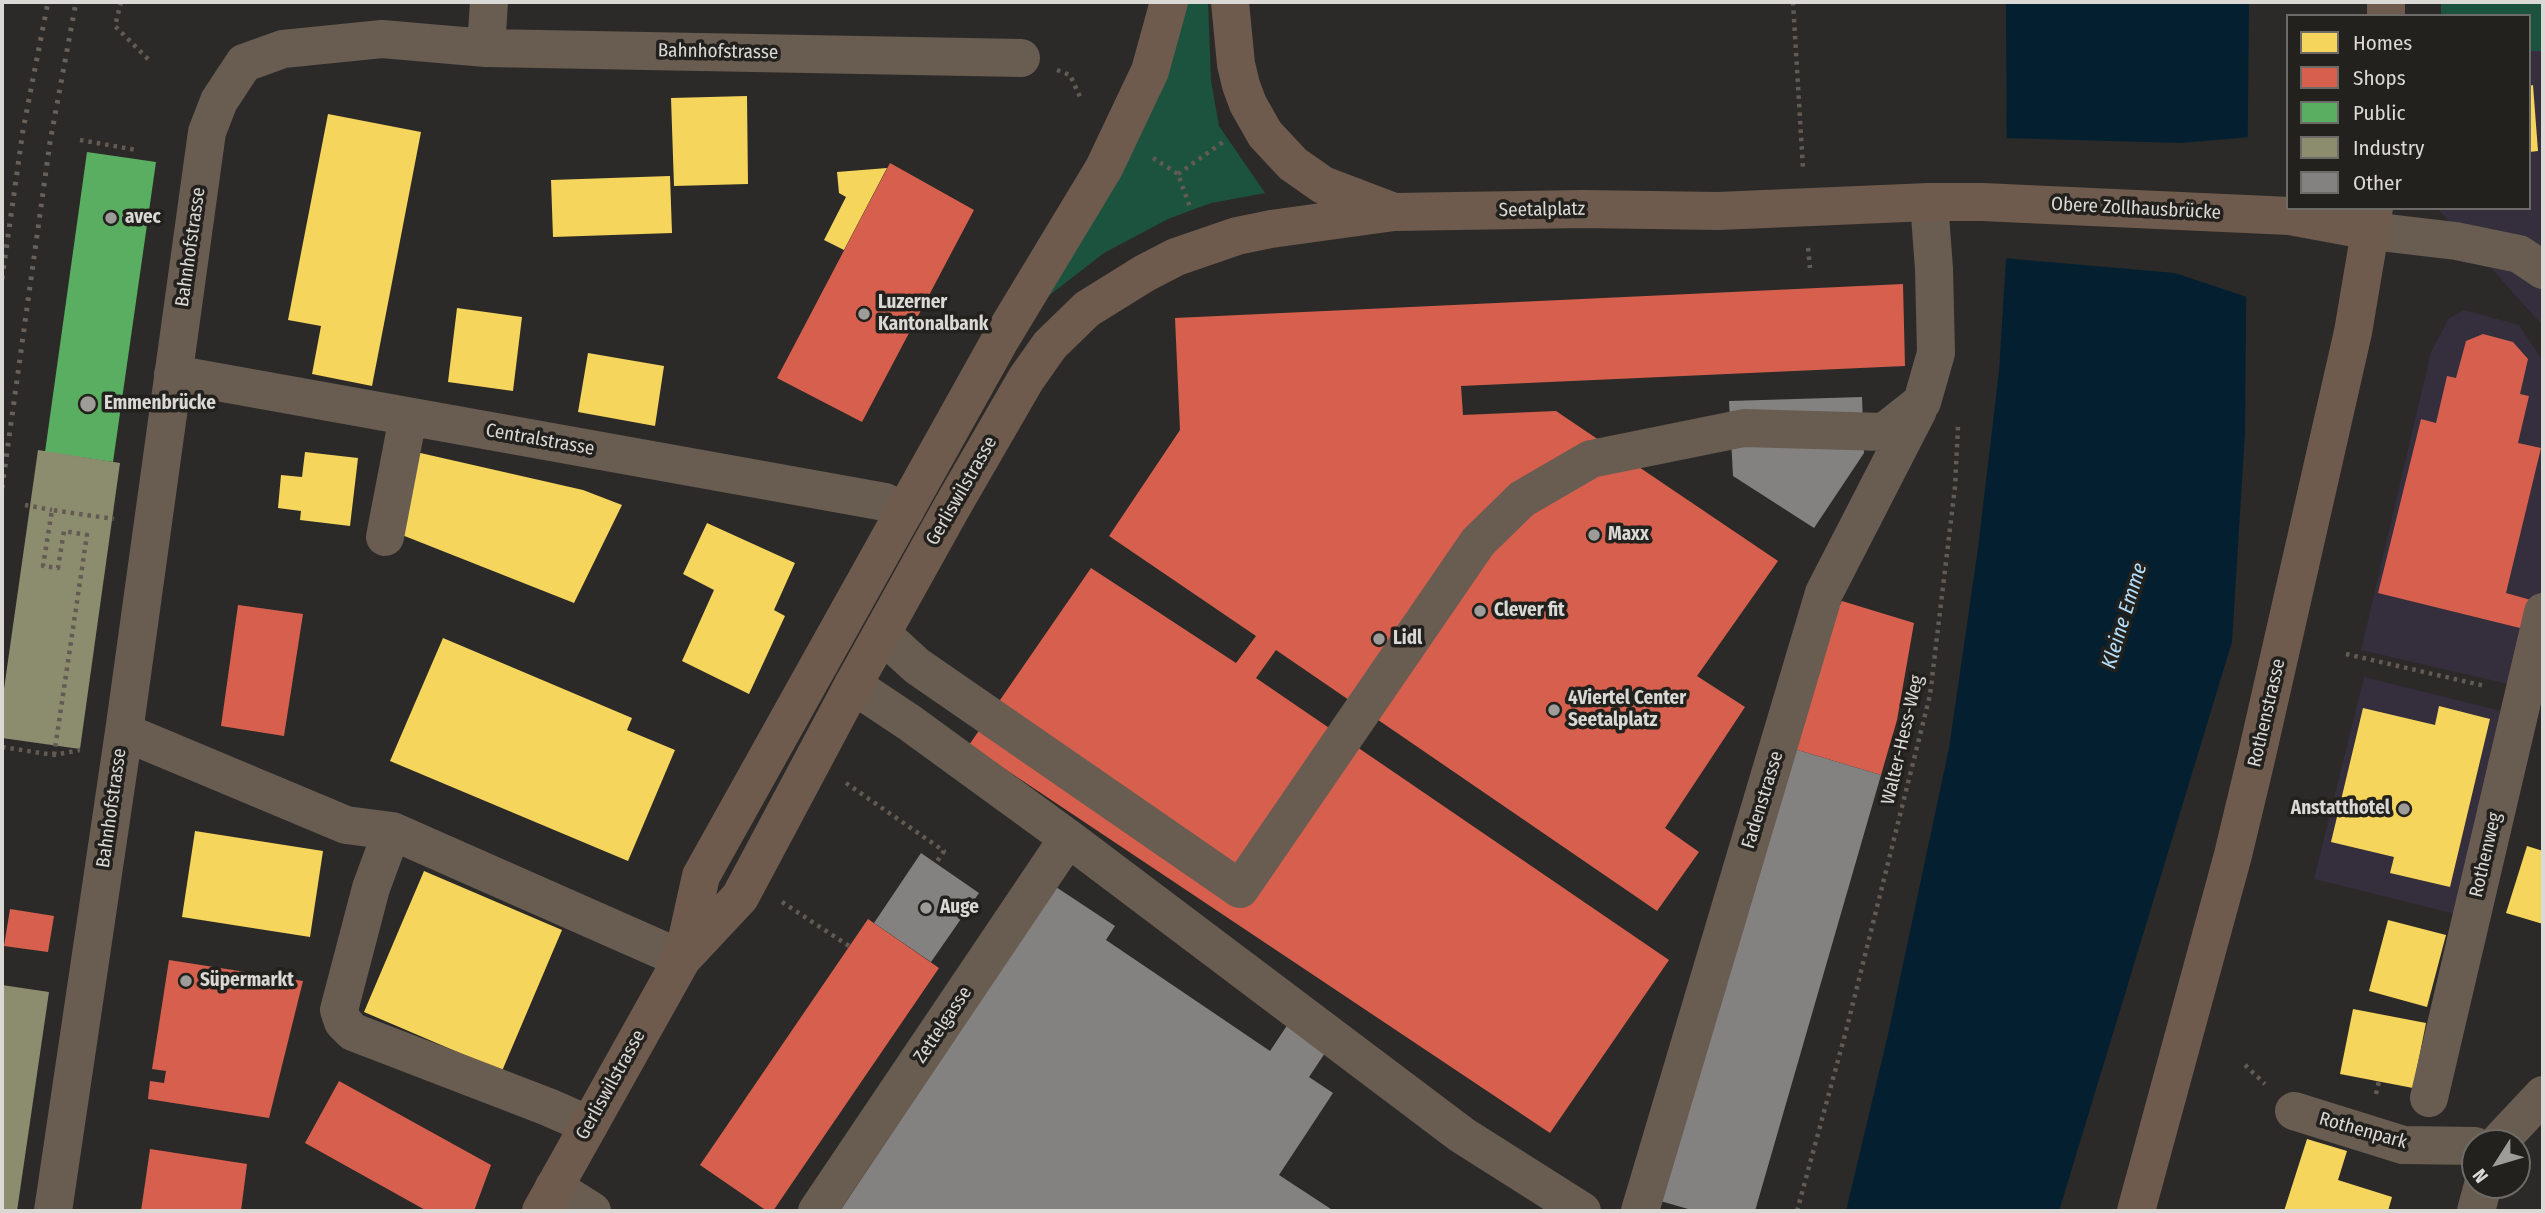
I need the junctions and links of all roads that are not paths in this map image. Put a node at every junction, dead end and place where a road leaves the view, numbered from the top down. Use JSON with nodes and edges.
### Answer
{"nodes":[{"id":1,"x":489,"y":2,"type":"edge"},
{"id":2,"x":1169,"y":2,"type":"edge"},
{"id":3,"x":1230,"y":2,"type":"edge"},
{"id":4,"x":486,"y":48,"type":"junction"},
{"id":5,"x":1021,"y":58,"type":"dead end"},
{"id":6,"x":1930,"y":202,"type":"junction"},
{"id":7,"x":1982,"y":202,"type":"joint"},
{"id":8,"x":1394,"y":212,"type":"junction"},
{"id":9,"x":2372,"y":220,"type":"edge"},
{"id":10,"x":2543,"y":270,"type":"edge"},
{"id":11,"x":173,"y":374,"type":"junction"},
{"id":12,"x":1922,"y":402,"type":"junction"},
{"id":13,"x":408,"y":416,"type":"junction"},
{"id":14,"x":905,"y":510,"type":"junction"},
{"id":15,"x":385,"y":537,"type":"dead end"},
{"id":16,"x":2543,"y":612,"type":"edge"},
{"id":17,"x":882,"y":634,"type":"junction"},
{"id":18,"x":2532,"y":683,"type":"edge"},
{"id":19,"x":853,"y":685,"type":"junction"},
{"id":20,"x":124,"y":732,"type":"junction"},
{"id":21,"x":392,"y":831,"type":"junction"},
{"id":22,"x":1068,"y":838,"type":"junction"},
{"id":23,"x":682,"y":959,"type":"junction"},
{"id":24,"x":2543,"y":1095,"type":"edge"},
{"id":25,"x":2429,"y":1098,"type":"dead end"},
{"id":26,"x":2294,"y":1111,"type":"dead end"},
{"id":27,"x":589,"y":1125,"type":"junction"},
{"id":28,"x":2511,"y":1129,"type":"edge"},
{"id":29,"x":2461,"y":1146,"type":"edge"},
{"id":30,"x":547,"y":1199,"type":"edge"},
{"id":31,"x":53,"y":1211,"type":"edge"},
{"id":32,"x":592,"y":1211,"type":"edge"},
{"id":33,"x":817,"y":1211,"type":"edge"},
{"id":34,"x":1582,"y":1211,"type":"edge"},
{"id":35,"x":1640,"y":1211,"type":"edge"},
{"id":36,"x":2136,"y":1211,"type":"edge"}],
"edges":[{"from":1,"to":4,"type":"street"},
{"from":2,"to":14,"type":"main road","name":"Gerliswilstrasse"},
{"from":3,"to":8,"type":"main road","name":"Seetalplatz"},
{"from":4,"to":5,"type":"street","name":"Bahnhofstrasse"},
{"from":4,"to":11,"type":"street","name":"Bahnhofstrasse"},
{"from":6,"to":7,"type":"main road","name":"Seetalplatz"},
{"from":6,"to":8,"type":"main road","name":"Seetalplatz"},
{"from":6,"to":12,"type":"street","name":"Fadenstrasse"},
{"from":7,"to":9,"type":"main road","name":"Obere Zollhausbrücke"},
{"from":8,"to":17,"type":"main road","name":"Gerliswilstrasse"},
{"from":9,"to":10,"type":"street"},
{"from":9,"to":36,"type":"main road","name":"Rothenstrasse"},
{"from":11,"to":13,"type":"street","name":"Centralstrasse"},
{"from":11,"to":20,"type":"street","name":"Bahnhofstrasse"},
{"from":12,"to":17,"type":"street"},
{"from":12,"to":35,"type":"street","name":"Fadenstrasse"},
{"from":13,"to":14,"type":"street","name":"Centralstrasse"},
{"from":13,"to":15,"type":"street"},
{"from":14,"to":23,"type":"main road","name":"Gerliswilstrasse"},
{"from":16,"to":18,"type":"street","name":"Rothenweg"},
{"from":17,"to":19,"type":"main road","name":"Gerliswilstrasse"},
{"from":18,"to":25,"type":"street","name":"Rothenweg"},
{"from":19,"to":22,"type":"street"},
{"from":19,"to":23,"type":"main road","name":"Gerliswilstrasse"},
{"from":20,"to":21,"type":"street"},
{"from":20,"to":31,"type":"street","name":"Bahnhofstrasse"},
{"from":21,"to":23,"type":"street"},
{"from":21,"to":27,"type":"street"},
{"from":22,"to":33,"type":"street","name":"Zettelgasse"},
{"from":22,"to":34,"type":"street"},
{"from":23,"to":27,"type":"main road","name":"Gerliswilstrasse"},
{"from":24,"to":28,"type":"street"},
{"from":26,"to":29,"type":"street","name":"Rothenpark"},
{"from":27,"to":30,"type":"main road","name":"Gerliswilstrasse"},
{"from":30,"to":32,"type":"street"}]}
